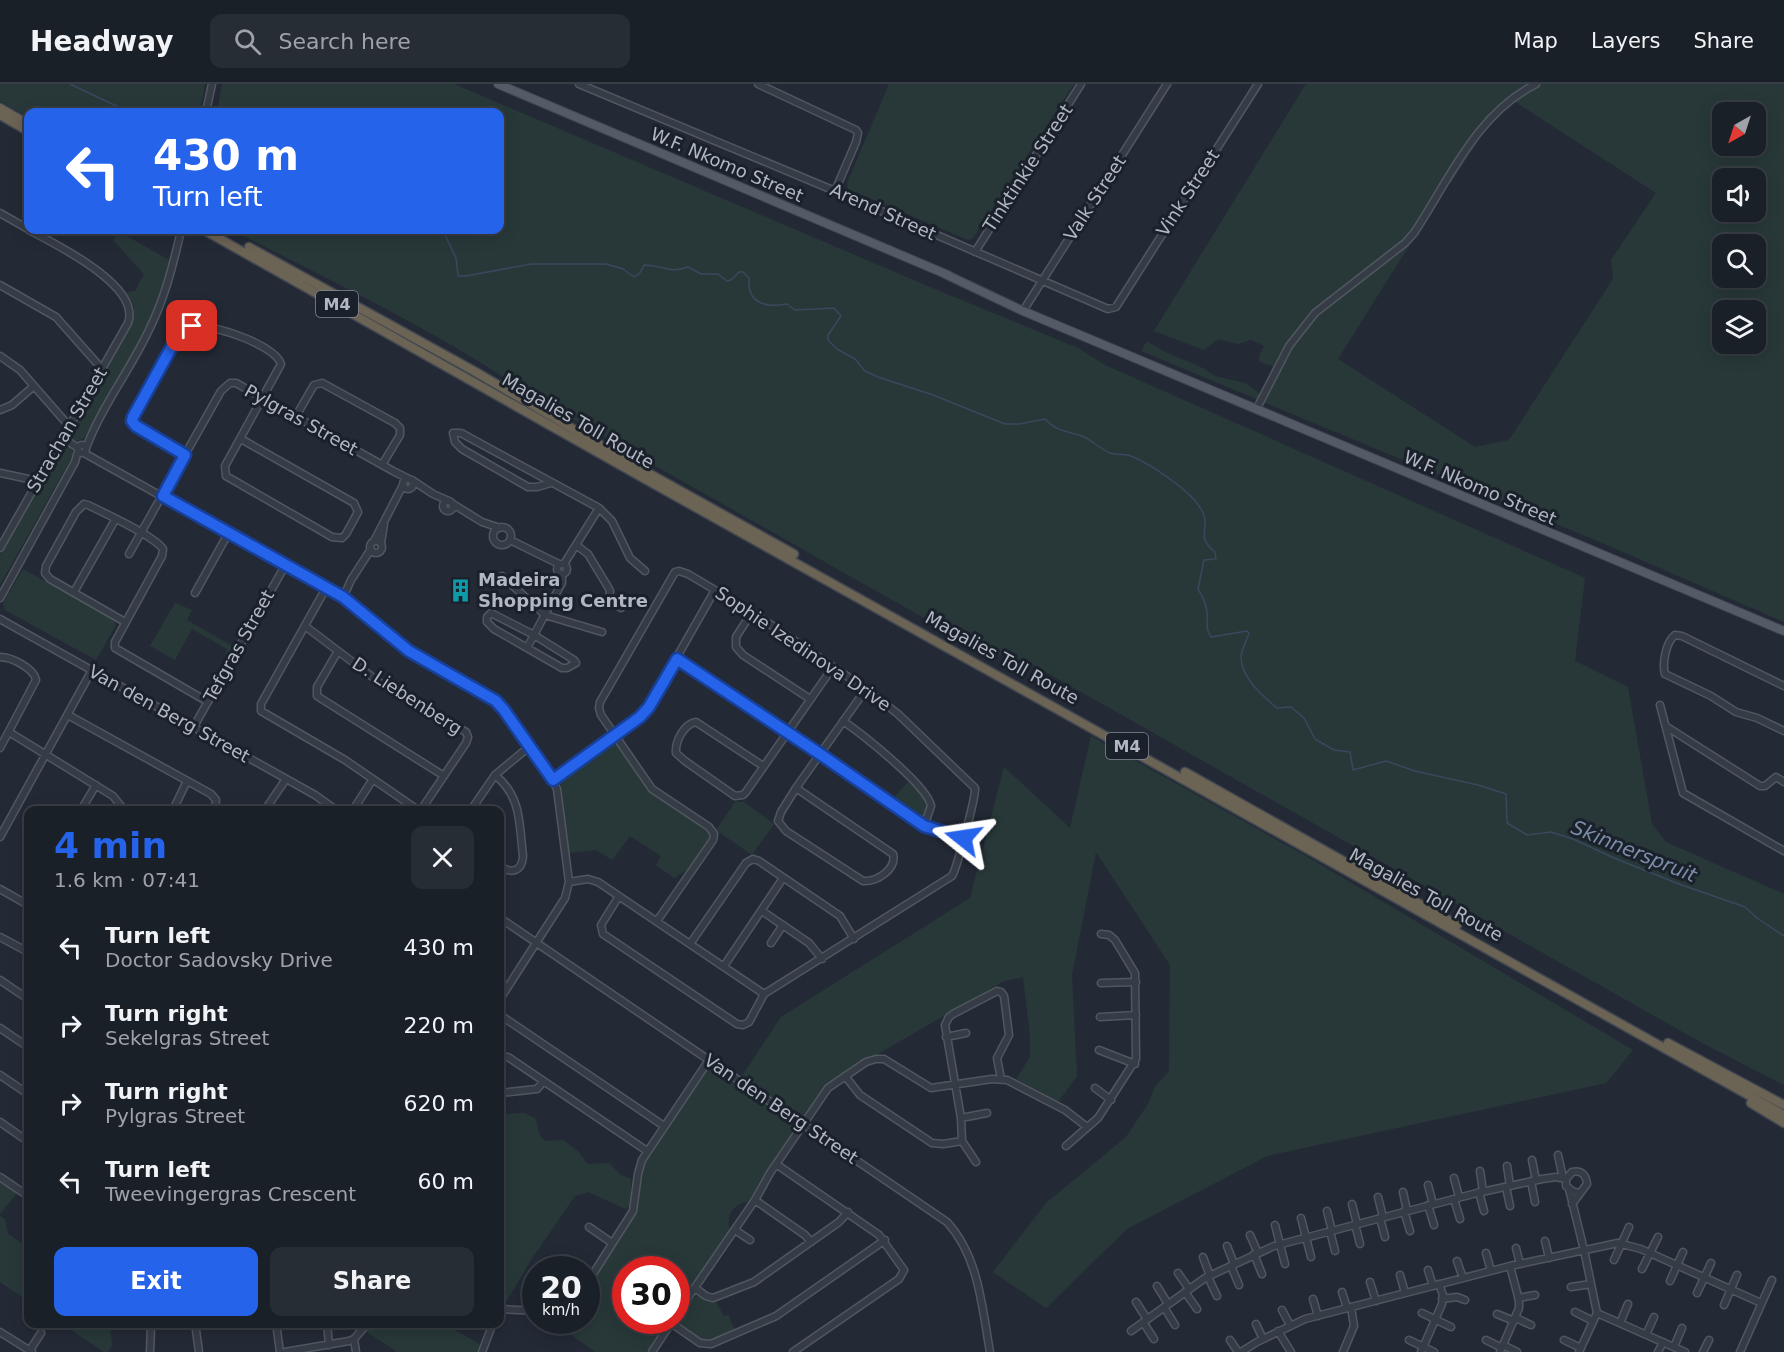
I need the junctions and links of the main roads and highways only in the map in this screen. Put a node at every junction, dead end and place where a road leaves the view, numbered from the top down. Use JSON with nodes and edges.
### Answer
{"nodes":[{"id":1,"x":498,"y":84,"type":"edge"},
{"id":2,"x":0,"y":108,"type":"edge"},
{"id":3,"x":0,"y":115,"type":"edge"},
{"id":4,"x":24,"y":122,"type":"edge"},
{"id":5,"x":24,"y":129,"type":"edge"},
{"id":6,"x":211,"y":234,"type":"edge"},
{"id":7,"x":223,"y":234,"type":"edge"},
{"id":8,"x":1784,"y":631,"type":"edge"},
{"id":9,"x":1650,"y":1037,"type":"junction"},
{"id":10,"x":1784,"y":1107,"type":"edge"},
{"id":11,"x":1784,"y":1115,"type":"edge"},
{"id":12,"x":1784,"y":1123,"type":"edge"}],
"edges":[{"from":1,"to":8,"type":"main road","name":"W.F. Nkomo Street"},
{"from":2,"to":4,"type":"highway"},
{"from":3,"to":5,"type":"highway"},
{"from":6,"to":9,"type":"highway","name":"Magalies Toll Route","number":"M4"},
{"from":7,"to":9,"type":"highway","name":"Magalies Toll Route","number":"M4"},
{"from":9,"to":10,"type":"highway"},
{"from":9,"to":11,"type":"highway","name":"Magalies Toll Route","number":"M4"},
{"from":9,"to":12,"type":"highway"}]}
